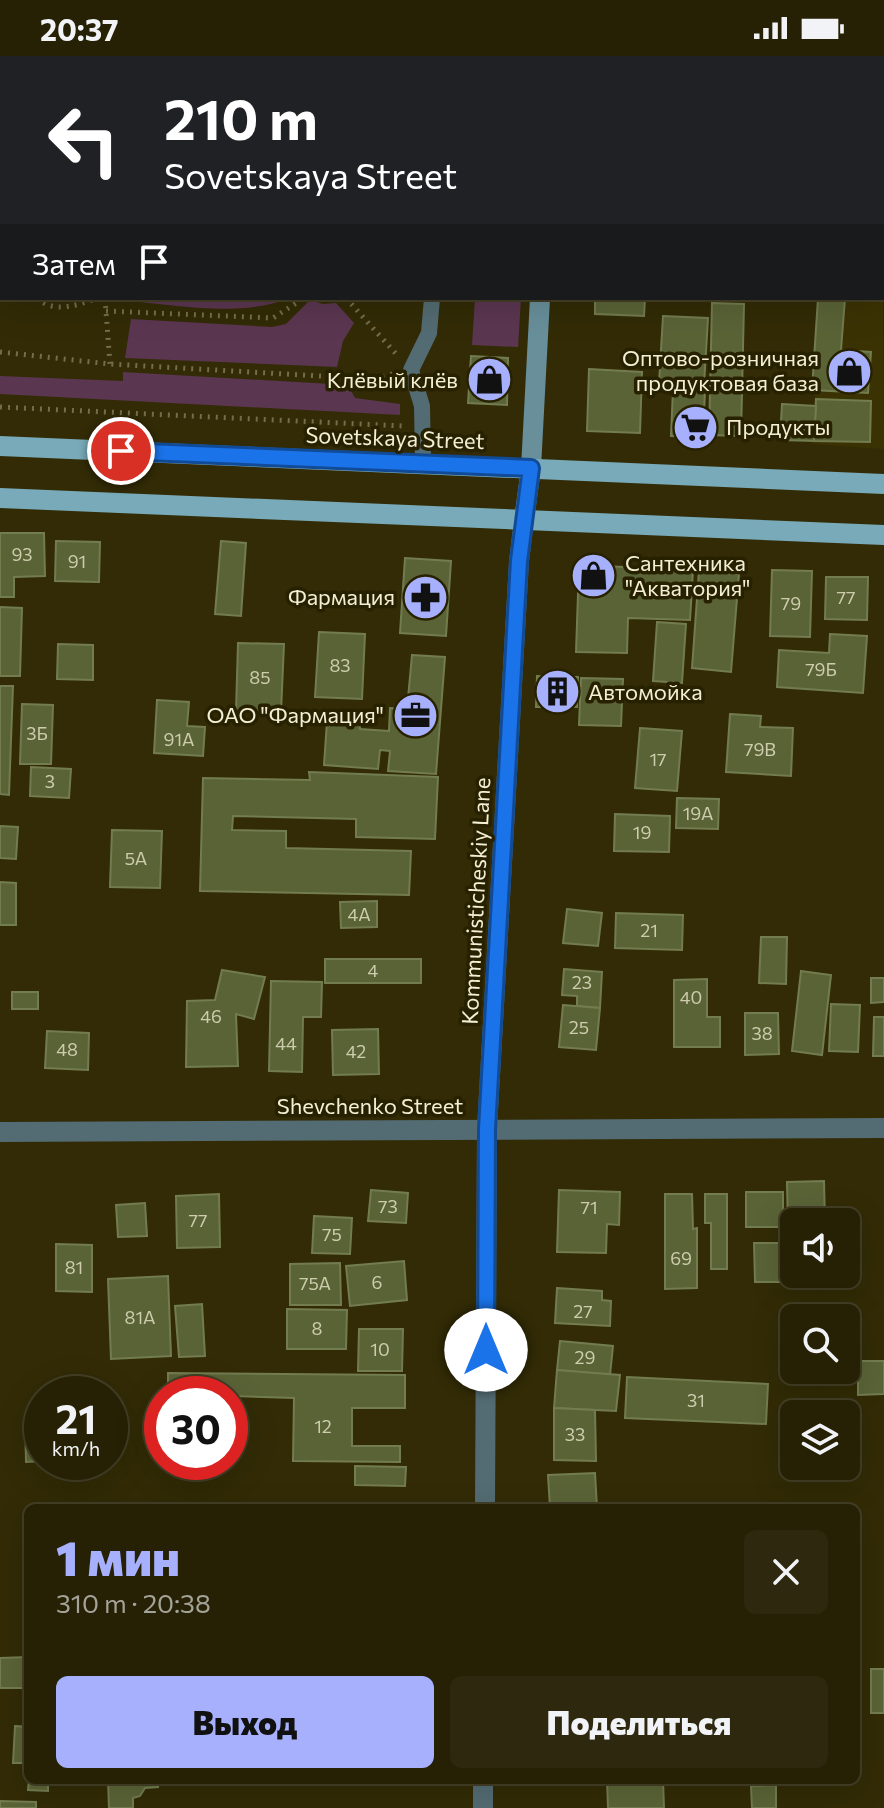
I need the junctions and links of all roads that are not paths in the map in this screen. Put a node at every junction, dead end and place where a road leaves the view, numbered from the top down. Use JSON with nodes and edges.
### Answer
{"nodes":[{"id":1,"x":432,"y":300,"type":"edge"},
{"id":2,"x":540,"y":300,"type":"edge"},
{"id":3,"x":0,"y":446,"type":"edge"},
{"id":4,"x":423,"y":463,"type":"junction"},
{"id":5,"x":531,"y":468,"type":"junction"},
{"id":6,"x":884,"y":484,"type":"edge"},
{"id":7,"x":0,"y":498,"type":"edge"},
{"id":8,"x":524,"y":520,"type":"junction"},
{"id":9,"x":884,"y":535,"type":"edge"},
{"id":10,"x":884,"y":1128,"type":"edge"},
{"id":11,"x":487,"y":1129,"type":"junction"},
{"id":12,"x":0,"y":1132,"type":"edge"},
{"id":13,"x":485,"y":1504,"type":"edge"},
{"id":14,"x":483,"y":1784,"type":"edge"},
{"id":15,"x":483,"y":1808,"type":"edge"}],
"edges":[{"from":1,"to":4,"type":"lane"},
{"from":2,"to":5,"type":"main road","name":"Kommunisticheskiy Lane"},
{"from":3,"to":4,"type":"main road","name":"Sovetskaya Street"},
{"from":4,"to":5,"type":"main road","name":"Sovetskaya Street"},
{"from":5,"to":6,"type":"main road","name":"Sovetskaya Street"},
{"from":5,"to":8,"type":"main road","name":"Kommunisticheskiy Lane"},
{"from":7,"to":8,"type":"main road"},
{"from":8,"to":9,"type":"main road"},
{"from":8,"to":11,"type":"street","name":"Kommunisticheskiy Lane"},
{"from":10,"to":11,"type":"street","name":"Shevchenko Street"},
{"from":11,"to":12,"type":"street","name":"Shevchenko Street"},
{"from":11,"to":13,"type":"street","name":"Kommunisticheskiy Lane"},
{"from":14,"to":15,"type":"street"}]}
